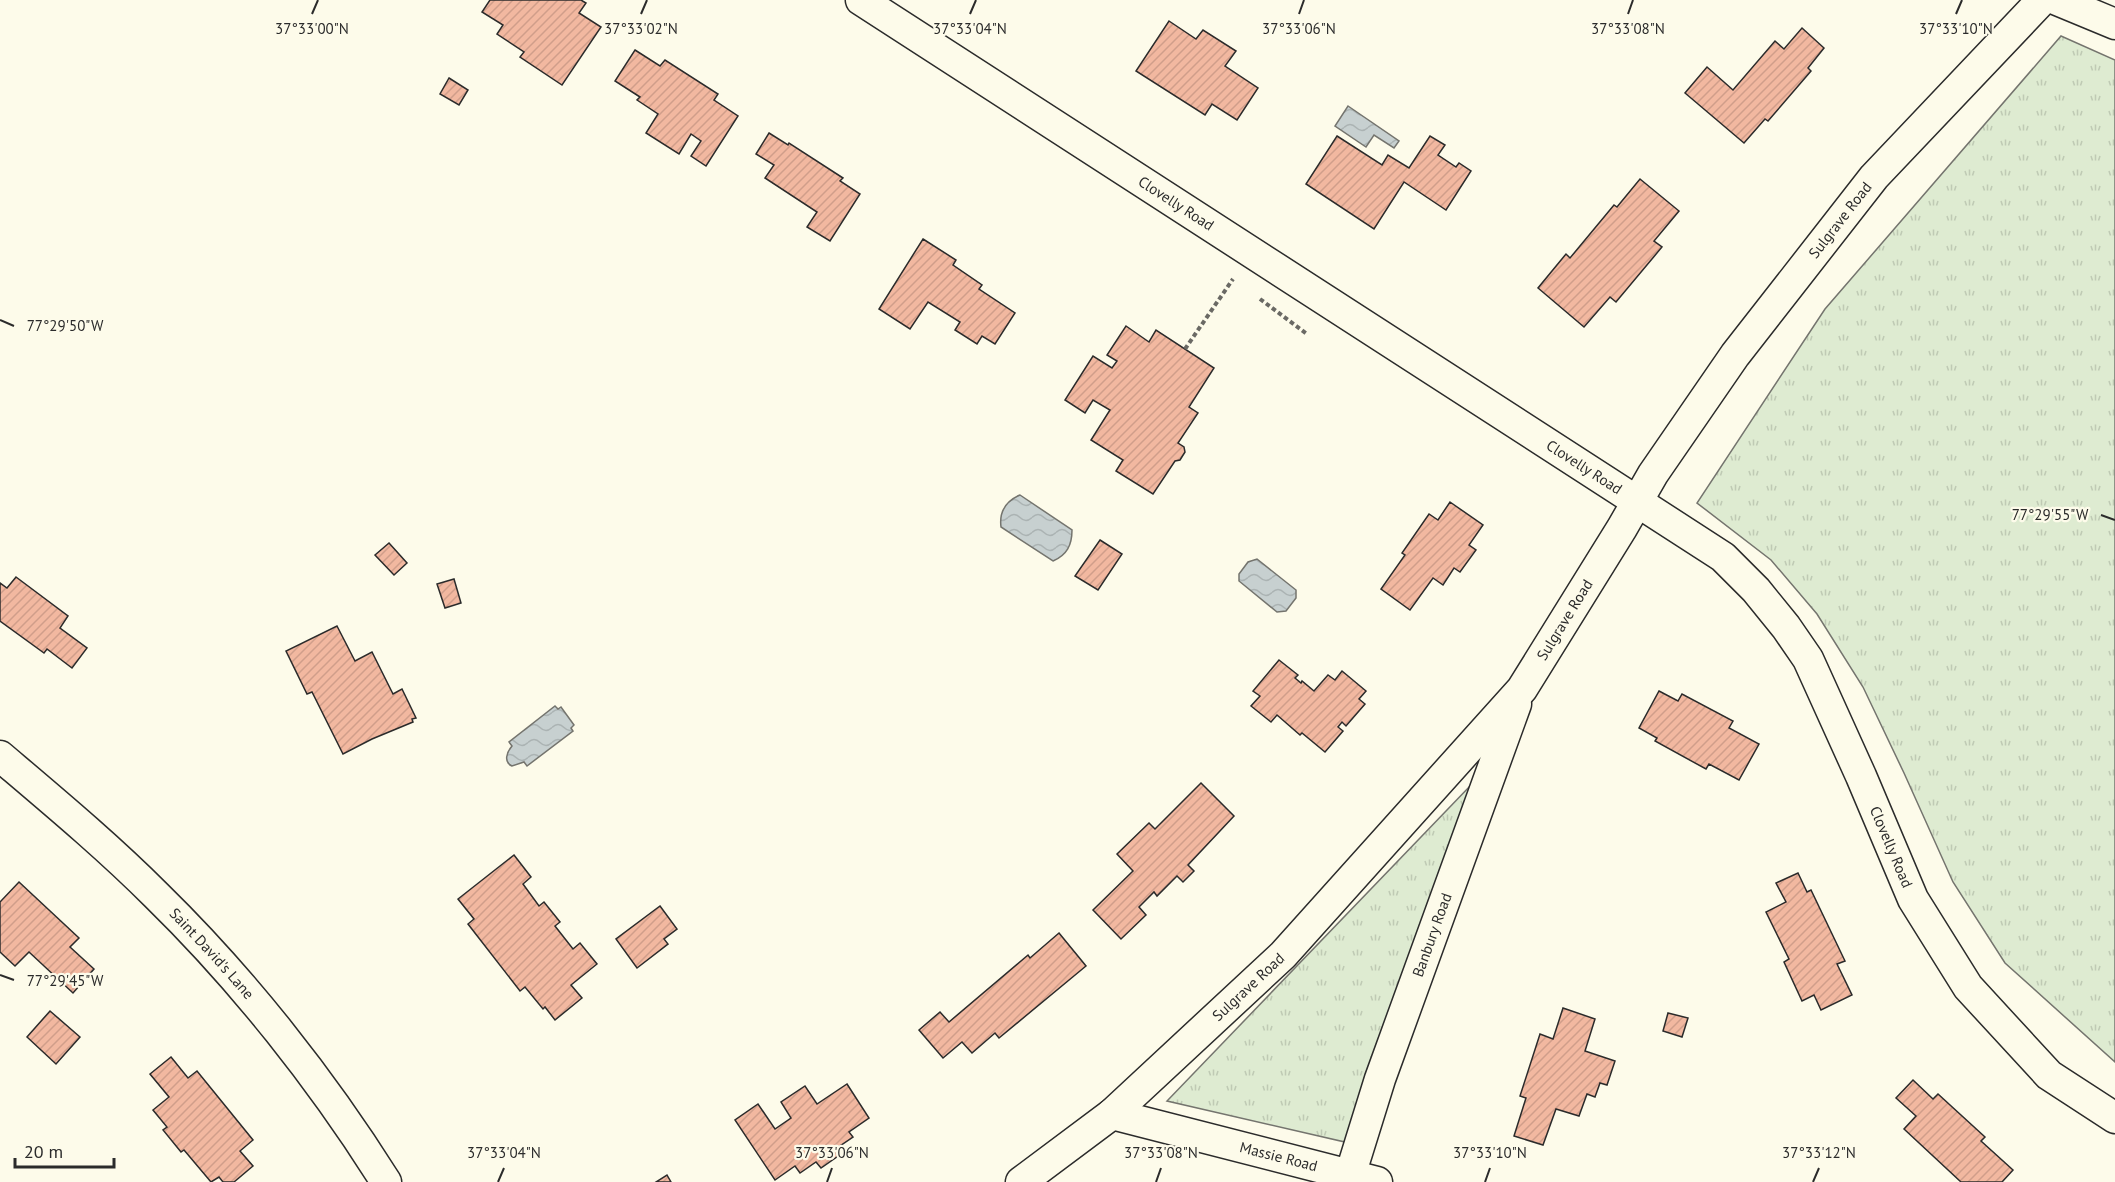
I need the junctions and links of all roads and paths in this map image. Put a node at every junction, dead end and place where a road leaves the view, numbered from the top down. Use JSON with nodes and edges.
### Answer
{"nodes":[{"id":1,"x":861,"y":0,"type":"edge"},
{"id":2,"x":2042,"y":0,"type":"edge"},
{"id":3,"x":2057,"y":0,"type":"edge"},
{"id":4,"x":2115,"y":24,"type":"edge"},
{"id":5,"x":1233,"y":279,"type":"dead end"},
{"id":6,"x":1251,"y":292,"type":"dead end"},
{"id":7,"x":1307,"y":334,"type":"dead end"},
{"id":8,"x":1185,"y":349,"type":"dead end"},
{"id":9,"x":1637,"y":503,"type":"junction"},
{"id":10,"x":1522,"y":689,"type":"junction"},
{"id":11,"x":0,"y":756,"type":"edge"},
{"id":12,"x":1112,"y":1114,"type":"junction"},
{"id":13,"x":2115,"y":1118,"type":"edge"},
{"id":14,"x":1358,"y":1180,"type":"edge"},
{"id":15,"x":386,"y":1182,"type":"edge"},
{"id":16,"x":1021,"y":1182,"type":"edge"}],
"edges":[{"from":1,"to":9,"type":"street","name":"Clovelly Road"},
{"from":2,"to":9,"type":"street","name":"Sulgrave Road"},
{"from":3,"to":4,"type":"street"},
{"from":5,"to":8,"type":"path"},
{"from":6,"to":7,"type":"path"},
{"from":9,"to":10,"type":"street","name":"Sulgrave Road"},
{"from":9,"to":13,"type":"street","name":"Clovelly Road"},
{"from":10,"to":12,"type":"street","name":"Sulgrave Road"},
{"from":10,"to":14,"type":"street","name":"Banbury Road"},
{"from":11,"to":15,"type":"street","name":"Saint David's Lane"},
{"from":12,"to":14,"type":"street","name":"Massie Road"},
{"from":12,"to":16,"type":"street","name":"Sulgrave Road"}]}
